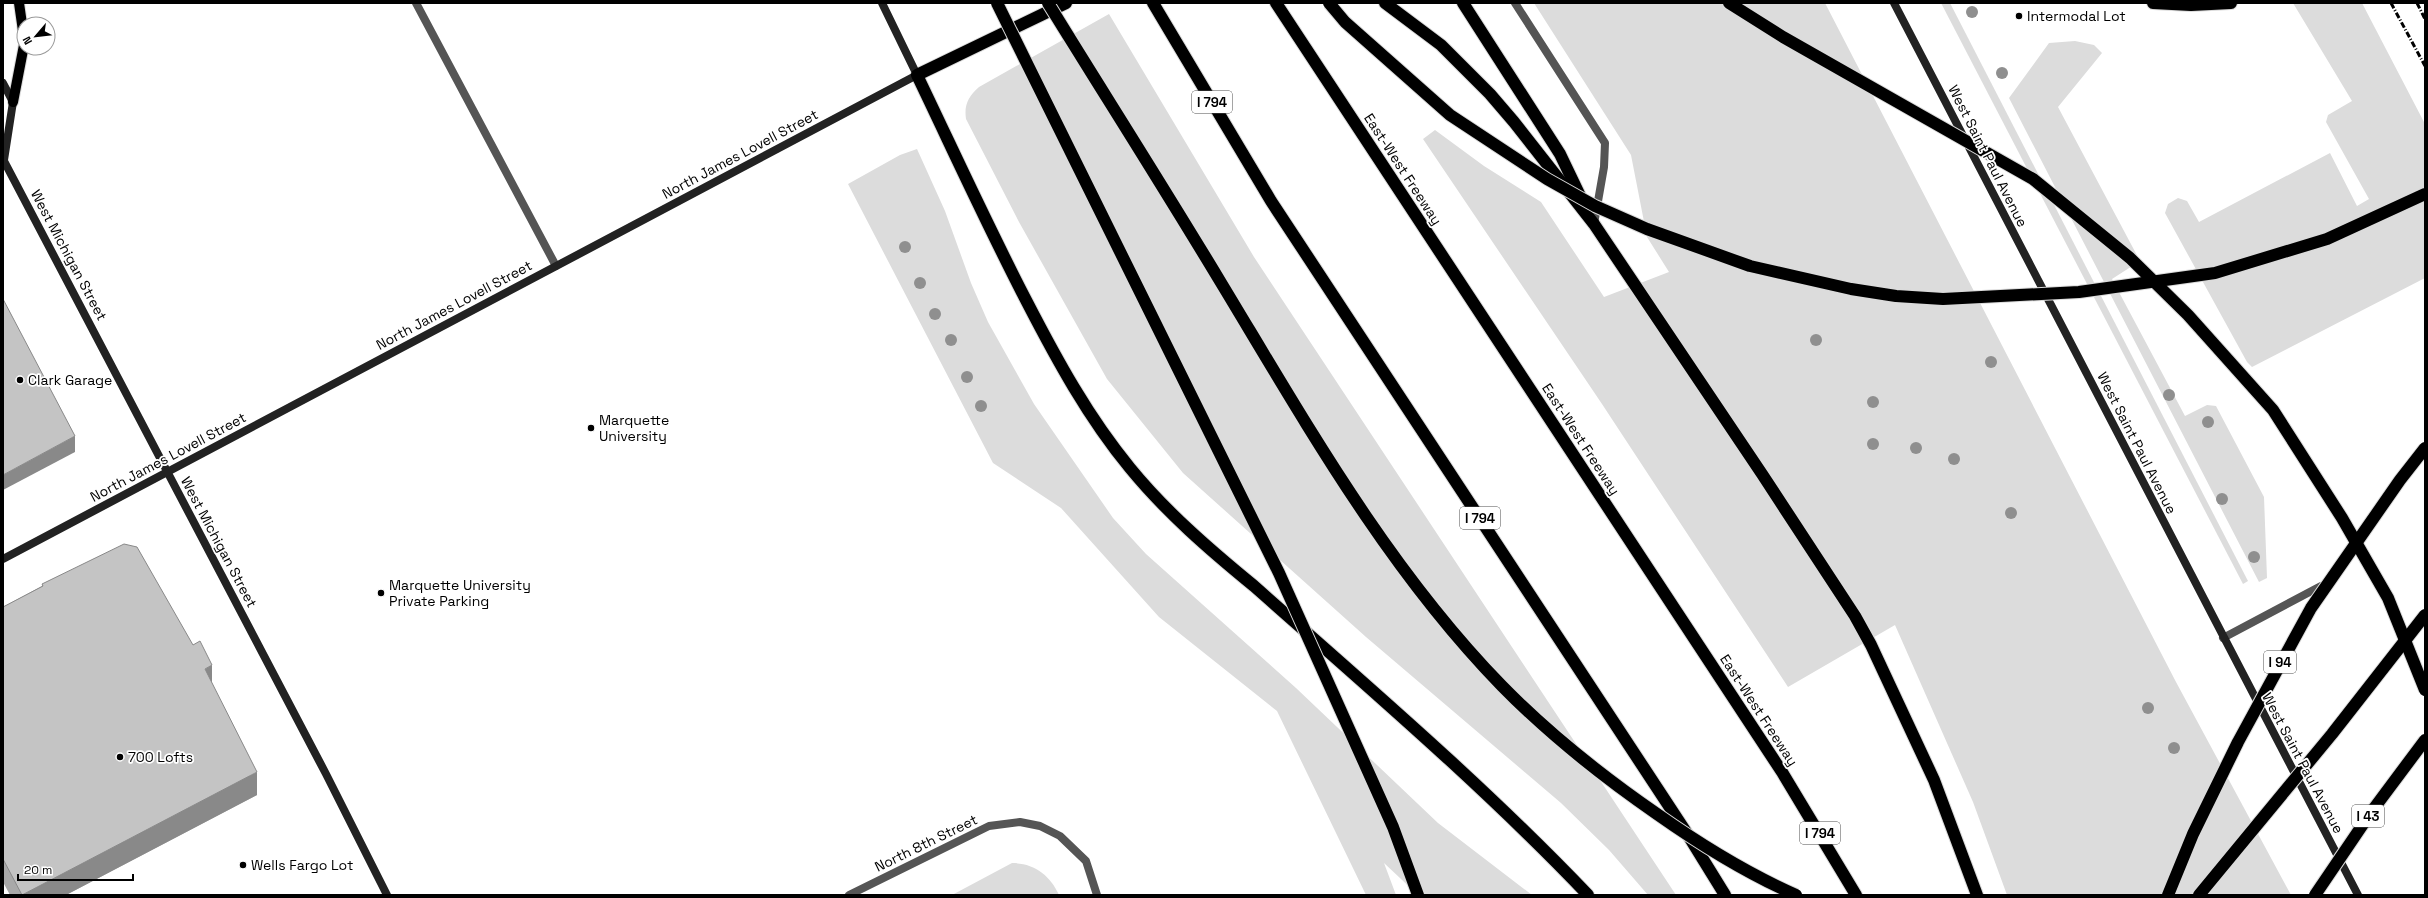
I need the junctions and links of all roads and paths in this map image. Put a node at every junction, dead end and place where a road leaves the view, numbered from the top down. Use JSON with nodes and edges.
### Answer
{"nodes":[{"id":1,"x":19,"y":3,"type":"edge"},
{"id":2,"x":416,"y":3,"type":"edge"},
{"id":3,"x":882,"y":3,"type":"edge"},
{"id":4,"x":997,"y":3,"type":"edge"},
{"id":5,"x":1048,"y":3,"type":"edge"},
{"id":6,"x":1066,"y":3,"type":"edge"},
{"id":7,"x":1153,"y":3,"type":"edge"},
{"id":8,"x":1276,"y":3,"type":"edge"},
{"id":9,"x":1329,"y":3,"type":"edge"},
{"id":10,"x":1386,"y":3,"type":"edge"},
{"id":11,"x":1463,"y":3,"type":"edge"},
{"id":12,"x":1514,"y":3,"type":"edge"},
{"id":13,"x":1729,"y":3,"type":"edge"},
{"id":14,"x":1894,"y":3,"type":"edge"},
{"id":15,"x":2153,"y":3,"type":"edge"},
{"id":16,"x":2231,"y":3,"type":"edge"},
{"id":17,"x":21,"y":16,"type":"edge"},
{"id":18,"x":22,"y":56,"type":"edge"},
{"id":19,"x":917,"y":75,"type":"junction"},
{"id":20,"x":3,"y":83,"type":"edge"},
{"id":21,"x":13,"y":102,"type":"junction"},
{"id":22,"x":4,"y":159,"type":"edge"},
{"id":23,"x":6,"y":172,"type":"edge"},
{"id":24,"x":2425,"y":194,"type":"edge"},
{"id":25,"x":1594,"y":224,"type":"junction"},
{"id":26,"x":556,"y":266,"type":"junction"},
{"id":27,"x":2425,"y":448,"type":"edge"},
{"id":28,"x":168,"y":473,"type":"junction"},
{"id":29,"x":3,"y":559,"type":"edge"},
{"id":30,"x":2321,"y":586,"type":"dead end"},
{"id":31,"x":2425,"y":615,"type":"edge"},
{"id":32,"x":2223,"y":638,"type":"junction"},
{"id":33,"x":2425,"y":690,"type":"edge"},
{"id":34,"x":2425,"y":740,"type":"edge"},
{"id":35,"x":386,"y":895,"type":"edge"},
{"id":36,"x":849,"y":895,"type":"edge"},
{"id":37,"x":1097,"y":895,"type":"edge"},
{"id":38,"x":1418,"y":895,"type":"edge"},
{"id":39,"x":1588,"y":895,"type":"edge"},
{"id":40,"x":1725,"y":895,"type":"edge"},
{"id":41,"x":1796,"y":895,"type":"edge"},
{"id":42,"x":1856,"y":895,"type":"edge"},
{"id":43,"x":1977,"y":895,"type":"edge"},
{"id":44,"x":2168,"y":895,"type":"edge"},
{"id":45,"x":2199,"y":895,"type":"edge"},
{"id":46,"x":2315,"y":895,"type":"edge"},
{"id":47,"x":2358,"y":895,"type":"edge"}],
"edges":[{"from":1,"to":17,"type":"main road"},
{"from":2,"to":26,"type":"street"},
{"from":3,"to":19,"type":"street"},
{"from":4,"to":38,"type":"highway","bridge":true},
{"from":5,"to":41,"type":"highway","bridge":true},
{"from":6,"to":19,"type":"highway"},
{"from":7,"to":40,"type":"highway","number":"I 794"},
{"from":8,"to":42,"type":"highway","name":"East-West Freeway","number":"I 794"},
{"from":9,"to":24,"type":"highway","bridge":true},
{"from":10,"to":25,"type":"highway"},
{"from":11,"to":25,"type":"highway"},
{"from":12,"to":25,"type":"street"},
{"from":13,"to":33,"type":"highway","bridge":true},
{"from":14,"to":32,"type":"street","name":"West Saint Paul Avenue"},
{"from":15,"to":16,"type":"highway"},
{"from":18,"to":21,"type":"main road"},
{"from":19,"to":26,"type":"street","name":"North James Lovell Street"},
{"from":19,"to":39,"type":"highway"},
{"from":20,"to":21,"type":"street"},
{"from":21,"to":22,"type":"street","name":"West Michigan Street"},
{"from":22,"to":23,"type":"street","name":"West Michigan Street"},
{"from":23,"to":28,"type":"street","name":"West Michigan Street"},
{"from":25,"to":43,"type":"highway"},
{"from":26,"to":28,"type":"street","name":"North James Lovell Street"},
{"from":27,"to":44,"type":"highway","number":"I 94","bridge":true},
{"from":28,"to":29,"type":"street","name":"North James Lovell Street"},
{"from":28,"to":35,"type":"street","name":"West Michigan Street"},
{"from":30,"to":32,"type":"street"},
{"from":31,"to":45,"type":"highway","bridge":true},
{"from":32,"to":47,"type":"street","name":"West Saint Paul Avenue"},
{"from":34,"to":46,"type":"highway","number":"I 43","bridge":true},
{"from":36,"to":37,"type":"street","name":"North 8th Street"}]}
